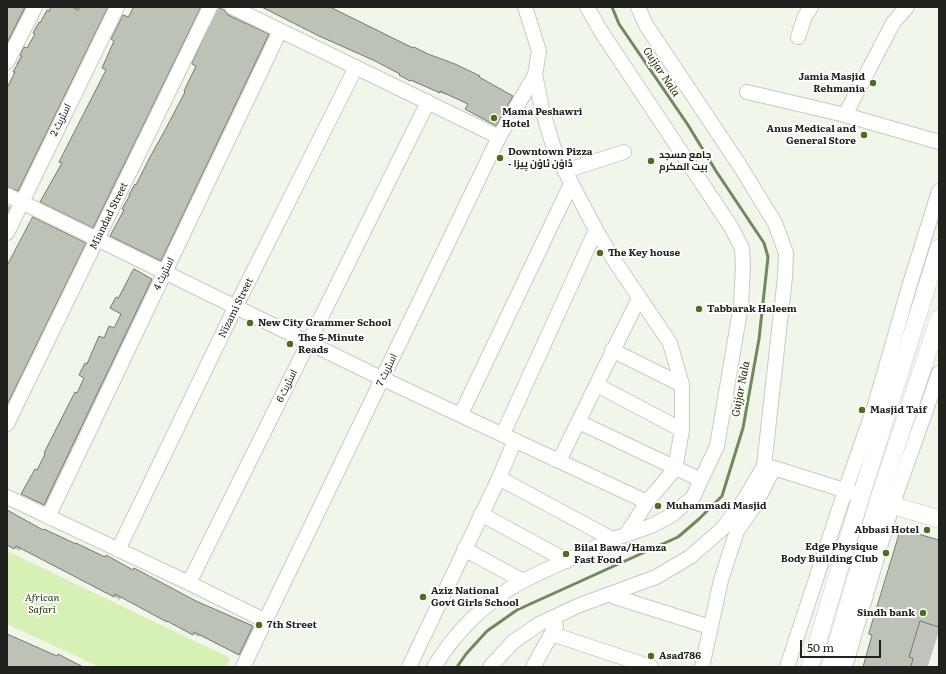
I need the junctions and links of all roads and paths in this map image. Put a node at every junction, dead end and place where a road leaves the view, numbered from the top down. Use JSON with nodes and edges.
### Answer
{"nodes":[{"id":1,"x":35,"y":7,"type":"edge"},
{"id":2,"x":116,"y":7,"type":"edge"},
{"id":3,"x":210,"y":7,"type":"edge"},
{"id":4,"x":232,"y":7,"type":"edge"},
{"id":5,"x":526,"y":7,"type":"edge"},
{"id":6,"x":587,"y":7,"type":"edge"},
{"id":7,"x":638,"y":7,"type":"edge"},
{"id":8,"x":811,"y":7,"type":"edge"},
{"id":9,"x":907,"y":7,"type":"edge"},
{"id":10,"x":280,"y":30,"type":"junction"},
{"id":11,"x":798,"y":37,"type":"dead end"},
{"id":12,"x":7,"y":62,"type":"edge"},
{"id":13,"x":356,"y":67,"type":"junction"},
{"id":14,"x":534,"y":75,"type":"junction"},
{"id":15,"x":747,"y":92,"type":"dead end"},
{"id":16,"x":428,"y":102,"type":"junction"},
{"id":17,"x":844,"y":115,"type":"junction"},
{"id":18,"x":499,"y":137,"type":"junction"},
{"id":19,"x":939,"y":142,"type":"edge"},
{"id":20,"x":624,"y":152,"type":"dead end"},
{"id":21,"x":568,"y":177,"type":"junction"},
{"id":22,"x":939,"y":191,"type":"edge"},
{"id":23,"x":7,"y":195,"type":"edge"},
{"id":24,"x":21,"y":202,"type":"junction"},
{"id":25,"x":596,"y":230,"type":"junction"},
{"id":26,"x":7,"y":234,"type":"edge"},
{"id":27,"x":97,"y":239,"type":"junction"},
{"id":28,"x":939,"y":248,"type":"edge"},
{"id":29,"x":165,"y":272,"type":"junction"},
{"id":30,"x":639,"y":298,"type":"junction"},
{"id":31,"x":236,"y":306,"type":"junction"},
{"id":32,"x":939,"y":318,"type":"edge"},
{"id":33,"x":309,"y":342,"type":"junction"},
{"id":34,"x":612,"y":350,"type":"junction"},
{"id":35,"x":939,"y":373,"type":"edge"},
{"id":36,"x":383,"y":379,"type":"junction"},
{"id":37,"x":597,"y":385,"type":"junction"},
{"id":38,"x":682,"y":385,"type":"junction"},
{"id":39,"x":461,"y":414,"type":"junction"},
{"id":40,"x":579,"y":422,"type":"junction"},
{"id":41,"x":7,"y":424,"type":"edge"},
{"id":42,"x":682,"y":430,"type":"junction"},
{"id":43,"x":509,"y":437,"type":"junction"},
{"id":44,"x":559,"y":461,"type":"junction"},
{"id":45,"x":769,"y":467,"type":"junction"},
{"id":46,"x":676,"y":469,"type":"junction"},
{"id":47,"x":498,"y":478,"type":"junction"},
{"id":48,"x":701,"y":480,"type":"junction"},
{"id":49,"x":845,"y":491,"type":"junction"},
{"id":50,"x":861,"y":496,"type":"junction"},
{"id":51,"x":7,"y":498,"type":"edge"},
{"id":52,"x":647,"y":502,"type":"junction"},
{"id":53,"x":750,"y":502,"type":"junction"},
{"id":54,"x":885,"y":503,"type":"junction"},
{"id":55,"x":481,"y":514,"type":"junction"},
{"id":56,"x":48,"y":517,"type":"junction"},
{"id":57,"x":939,"y":519,"type":"edge"},
{"id":58,"x":626,"y":535,"type":"junction"},
{"id":59,"x":612,"y":539,"type":"junction"},
{"id":60,"x":464,"y":549,"type":"junction"},
{"id":61,"x":118,"y":550,"type":"junction"},
{"id":62,"x":567,"y":561,"type":"junction"},
{"id":63,"x":523,"y":581,"type":"junction"},
{"id":64,"x":189,"y":583,"type":"junction"},
{"id":65,"x":614,"y":593,"type":"junction"},
{"id":66,"x":558,"y":615,"type":"junction"},
{"id":67,"x":266,"y":621,"type":"junction"},
{"id":68,"x":710,"y":628,"type":"junction"},
{"id":69,"x":552,"y":634,"type":"junction"},
{"id":70,"x":247,"y":666,"type":"edge"},
{"id":71,"x":409,"y":667,"type":"edge"},
{"id":72,"x":434,"y":667,"type":"edge"},
{"id":73,"x":490,"y":667,"type":"edge"},
{"id":74,"x":533,"y":667,"type":"edge"},
{"id":75,"x":651,"y":667,"type":"edge"},
{"id":76,"x":702,"y":667,"type":"edge"},
{"id":77,"x":787,"y":667,"type":"edge"},
{"id":78,"x":810,"y":667,"type":"edge"},
{"id":79,"x":830,"y":667,"type":"edge"},
{"id":80,"x":845,"y":667,"type":"edge"}],
"edges":[{"from":1,"to":12,"type":"street"},
{"from":2,"to":24,"type":"street","name":"اسٹریٹ 2"},
{"from":3,"to":27,"type":"street","name":"Miandad Street"},
{"from":4,"to":10,"type":"street"},
{"from":5,"to":14,"type":"street","name":"اسٹریٹ 7"},
{"from":6,"to":48,"type":"street"},
{"from":7,"to":45,"type":"street"},
{"from":8,"to":11,"type":"street"},
{"from":9,"to":17,"type":"street"},
{"from":10,"to":13,"type":"street"},
{"from":10,"to":29,"type":"street","name":"اسٹریٹ 4"},
{"from":13,"to":16,"type":"street"},
{"from":13,"to":31,"type":"street","name":"Nizami Street"},
{"from":14,"to":18,"type":"street","name":"اسٹریٹ 7"},
{"from":14,"to":21,"type":"street","name":"اسٹریٹ 7"},
{"from":15,"to":17,"type":"street"},
{"from":16,"to":18,"type":"street"},
{"from":16,"to":33,"type":"street","name":"اسٹریٹ 6"},
{"from":17,"to":19,"type":"street"},
{"from":18,"to":36,"type":"street","name":"اسٹریٹ 7"},
{"from":20,"to":21,"type":"street"},
{"from":21,"to":25,"type":"street","name":"اسٹریٹ 7"},
{"from":21,"to":39,"type":"street"},
{"from":22,"to":49,"type":"street"},
{"from":23,"to":24,"type":"street"},
{"from":24,"to":26,"type":"street","name":"اسٹریٹ 2"},
{"from":24,"to":27,"type":"street"},
{"from":25,"to":30,"type":"street","name":"اسٹریٹ 7"},
{"from":25,"to":43,"type":"street"},
{"from":27,"to":29,"type":"street"},
{"from":27,"to":41,"type":"street","name":"Miandad Street"},
{"from":28,"to":50,"type":"main road"},
{"from":29,"to":31,"type":"street"},
{"from":29,"to":56,"type":"street","name":"اسٹریٹ 4"},
{"from":30,"to":34,"type":"street"},
{"from":30,"to":38,"type":"street","name":"اسٹریٹ 7"},
{"from":31,"to":33,"type":"street"},
{"from":31,"to":61,"type":"street","name":"Nizami Street"},
{"from":32,"to":54,"type":"main road"},
{"from":33,"to":36,"type":"street"},
{"from":33,"to":64,"type":"street","name":"اسٹریٹ 6"},
{"from":34,"to":37,"type":"street"},
{"from":34,"to":38,"type":"street"},
{"from":35,"to":54,"type":"street"},
{"from":36,"to":39,"type":"street"},
{"from":36,"to":67,"type":"street","name":"اسٹریٹ 7"},
{"from":37,"to":40,"type":"street"},
{"from":37,"to":42,"type":"street"},
{"from":38,"to":42,"type":"street","name":"اسٹریٹ 7"},
{"from":39,"to":43,"type":"street"},
{"from":40,"to":44,"type":"street"},
{"from":40,"to":46,"type":"street"},
{"from":42,"to":46,"type":"street","name":"اسٹریٹ 7"},
{"from":43,"to":44,"type":"street"},
{"from":43,"to":47,"type":"street"},
{"from":44,"to":52,"type":"street"},
{"from":45,"to":49,"type":"street"},
{"from":45,"to":53,"type":"street"},
{"from":46,"to":48,"type":"street"},
{"from":46,"to":52,"type":"street"},
{"from":47,"to":55,"type":"street"},
{"from":47,"to":59,"type":"street"},
{"from":48,"to":58,"type":"street"},
{"from":49,"to":50,"type":"street"},
{"from":49,"to":77,"type":"street"},
{"from":50,"to":54,"type":"street"},
{"from":50,"to":78,"type":"main road"},
{"from":51,"to":56,"type":"street"},
{"from":52,"to":58,"type":"street"},
{"from":53,"to":65,"type":"street"},
{"from":53,"to":68,"type":"street"},
{"from":54,"to":57,"type":"main road"},
{"from":54,"to":79,"type":"main road"},
{"from":54,"to":80,"type":"street"},
{"from":55,"to":60,"type":"street"},
{"from":55,"to":62,"type":"street"},
{"from":56,"to":61,"type":"street"},
{"from":58,"to":59,"type":"street"},
{"from":59,"to":62,"type":"street"},
{"from":60,"to":63,"type":"street"},
{"from":60,"to":71,"type":"street"},
{"from":61,"to":64,"type":"street"},
{"from":62,"to":63,"type":"street"},
{"from":63,"to":72,"type":"street"},
{"from":64,"to":67,"type":"street"},
{"from":65,"to":66,"type":"street"},
{"from":65,"to":68,"type":"street"},
{"from":66,"to":69,"type":"street"},
{"from":66,"to":73,"type":"street"},
{"from":67,"to":70,"type":"street","name":"اسٹریٹ 7"},
{"from":68,"to":76,"type":"street"},
{"from":69,"to":74,"type":"street"},
{"from":69,"to":75,"type":"street"}]}
